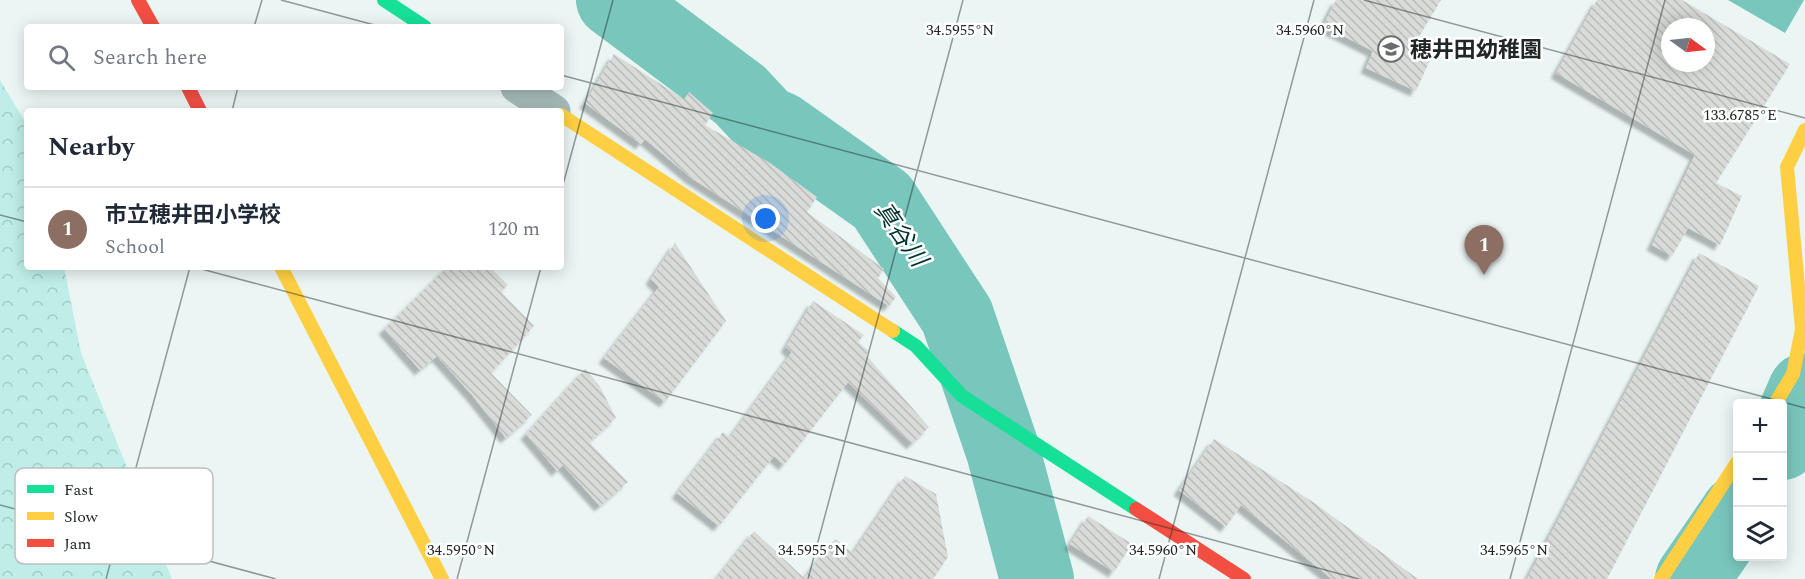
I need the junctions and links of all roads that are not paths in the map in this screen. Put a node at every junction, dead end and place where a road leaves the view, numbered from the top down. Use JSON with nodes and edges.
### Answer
{"nodes":[{"id":1,"x":138,"y":0,"type":"edge"},
{"id":2,"x":384,"y":0,"type":"edge"},
{"id":3,"x":151,"y":24,"type":"edge"},
{"id":4,"x":420,"y":24,"type":"edge"},
{"id":5,"x":190,"y":90,"type":"edge"},
{"id":6,"x":522,"y":90,"type":"edge"},
{"id":7,"x":198,"y":108,"type":"edge"},
{"id":8,"x":549,"y":108,"type":"edge"},
{"id":9,"x":564,"y":118,"type":"edge"},
{"id":10,"x":1805,"y":130,"type":"edge"},
{"id":11,"x":283,"y":270,"type":"edge"},
{"id":12,"x":1778,"y":399,"type":"edge"},
{"id":13,"x":1733,"y":467,"type":"edge"},
{"id":14,"x":442,"y":579,"type":"edge"},
{"id":15,"x":1244,"y":579,"type":"edge"},
{"id":16,"x":1661,"y":579,"type":"edge"}],
"edges":[{"from":1,"to":3,"type":"street"},
{"from":2,"to":4,"type":"street"},
{"from":5,"to":7,"type":"street"},
{"from":6,"to":8,"type":"street"},
{"from":9,"to":15,"type":"street"},
{"from":10,"to":12,"type":"street"},
{"from":11,"to":14,"type":"street"},
{"from":13,"to":16,"type":"street"}]}
